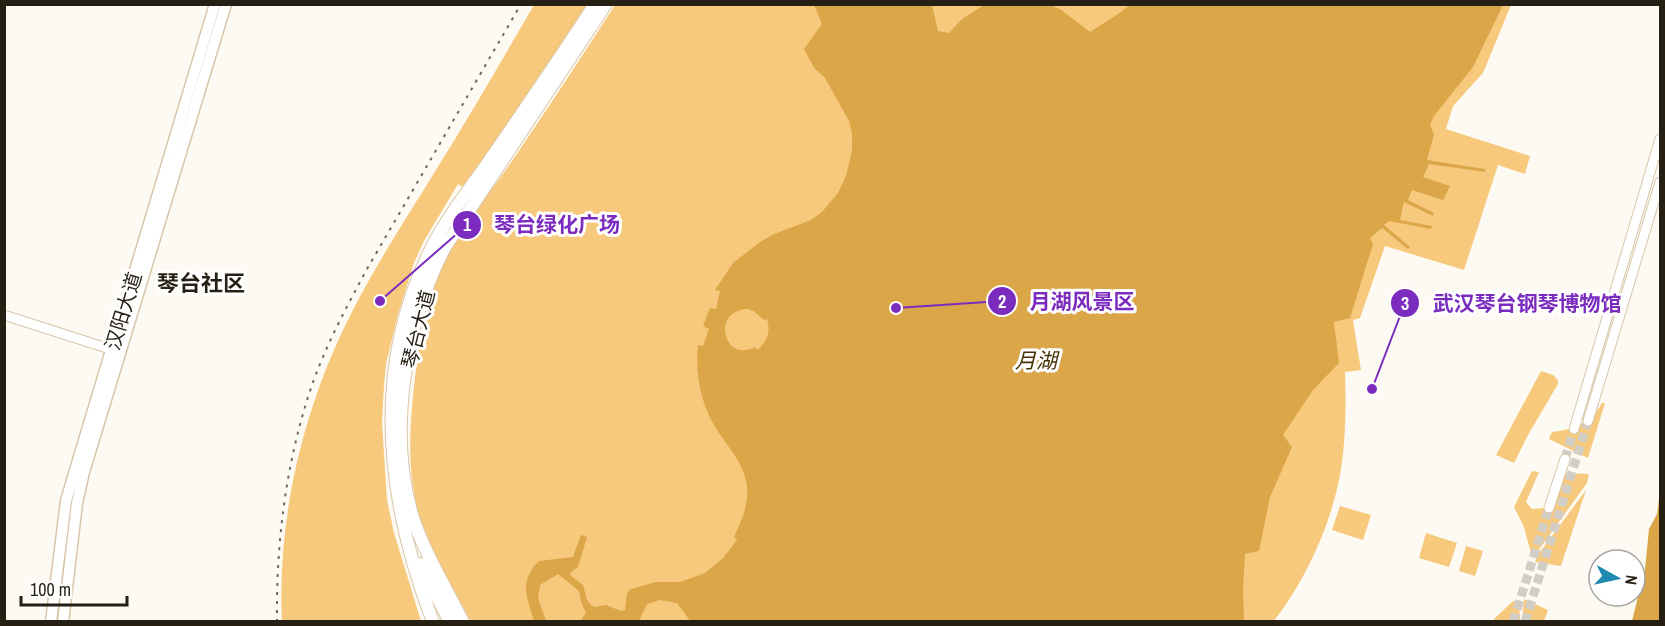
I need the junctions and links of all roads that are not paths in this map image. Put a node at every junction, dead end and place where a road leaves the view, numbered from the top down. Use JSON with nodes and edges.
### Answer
{"nodes":[{"id":1,"x":215,"y":4,"type":"edge"},
{"id":2,"x":226,"y":4,"type":"edge"},
{"id":3,"x":595,"y":4,"type":"edge"},
{"id":4,"x":606,"y":4,"type":"edge"},
{"id":5,"x":1660,"y":139,"type":"edge"},
{"id":6,"x":1660,"y":182,"type":"edge"},
{"id":7,"x":4,"y":315,"type":"edge"},
{"id":8,"x":116,"y":351,"type":"junction"},
{"id":9,"x":1588,"y":421,"type":"tunnel mouth"},
{"id":10,"x":1574,"y":429,"type":"tunnel mouth"},
{"id":11,"x":1565,"y":459,"type":"tunnel mouth"},
{"id":12,"x":1549,"y":508,"type":"tunnel mouth"},
{"id":13,"x":407,"y":537,"type":"junction"},
{"id":14,"x":51,"y":621,"type":"edge"},
{"id":15,"x":63,"y":621,"type":"edge"},
{"id":16,"x":433,"y":621,"type":"edge"},
{"id":17,"x":450,"y":621,"type":"edge"},
{"id":18,"x":463,"y":621,"type":"edge"}],
"edges":[{"from":1,"to":8,"type":"main road","name":"汉阳大道"},
{"from":2,"to":8,"type":"main road","name":"汉阳大道"},
{"from":3,"to":13,"type":"highway","name":"琴台大道"},
{"from":4,"to":18,"type":"highway","name":"琴台大道"},
{"from":5,"to":10,"type":"main road"},
{"from":6,"to":9,"type":"main road"},
{"from":7,"to":8,"type":"main road"},
{"from":8,"to":14,"type":"main road","name":"汉阳大道"},
{"from":8,"to":15,"type":"main road","name":"汉阳大道"},
{"from":11,"to":12,"type":"main road"},
{"from":13,"to":16,"type":"highway","name":"琴台大道"},
{"from":13,"to":17,"type":"highway"}]}
